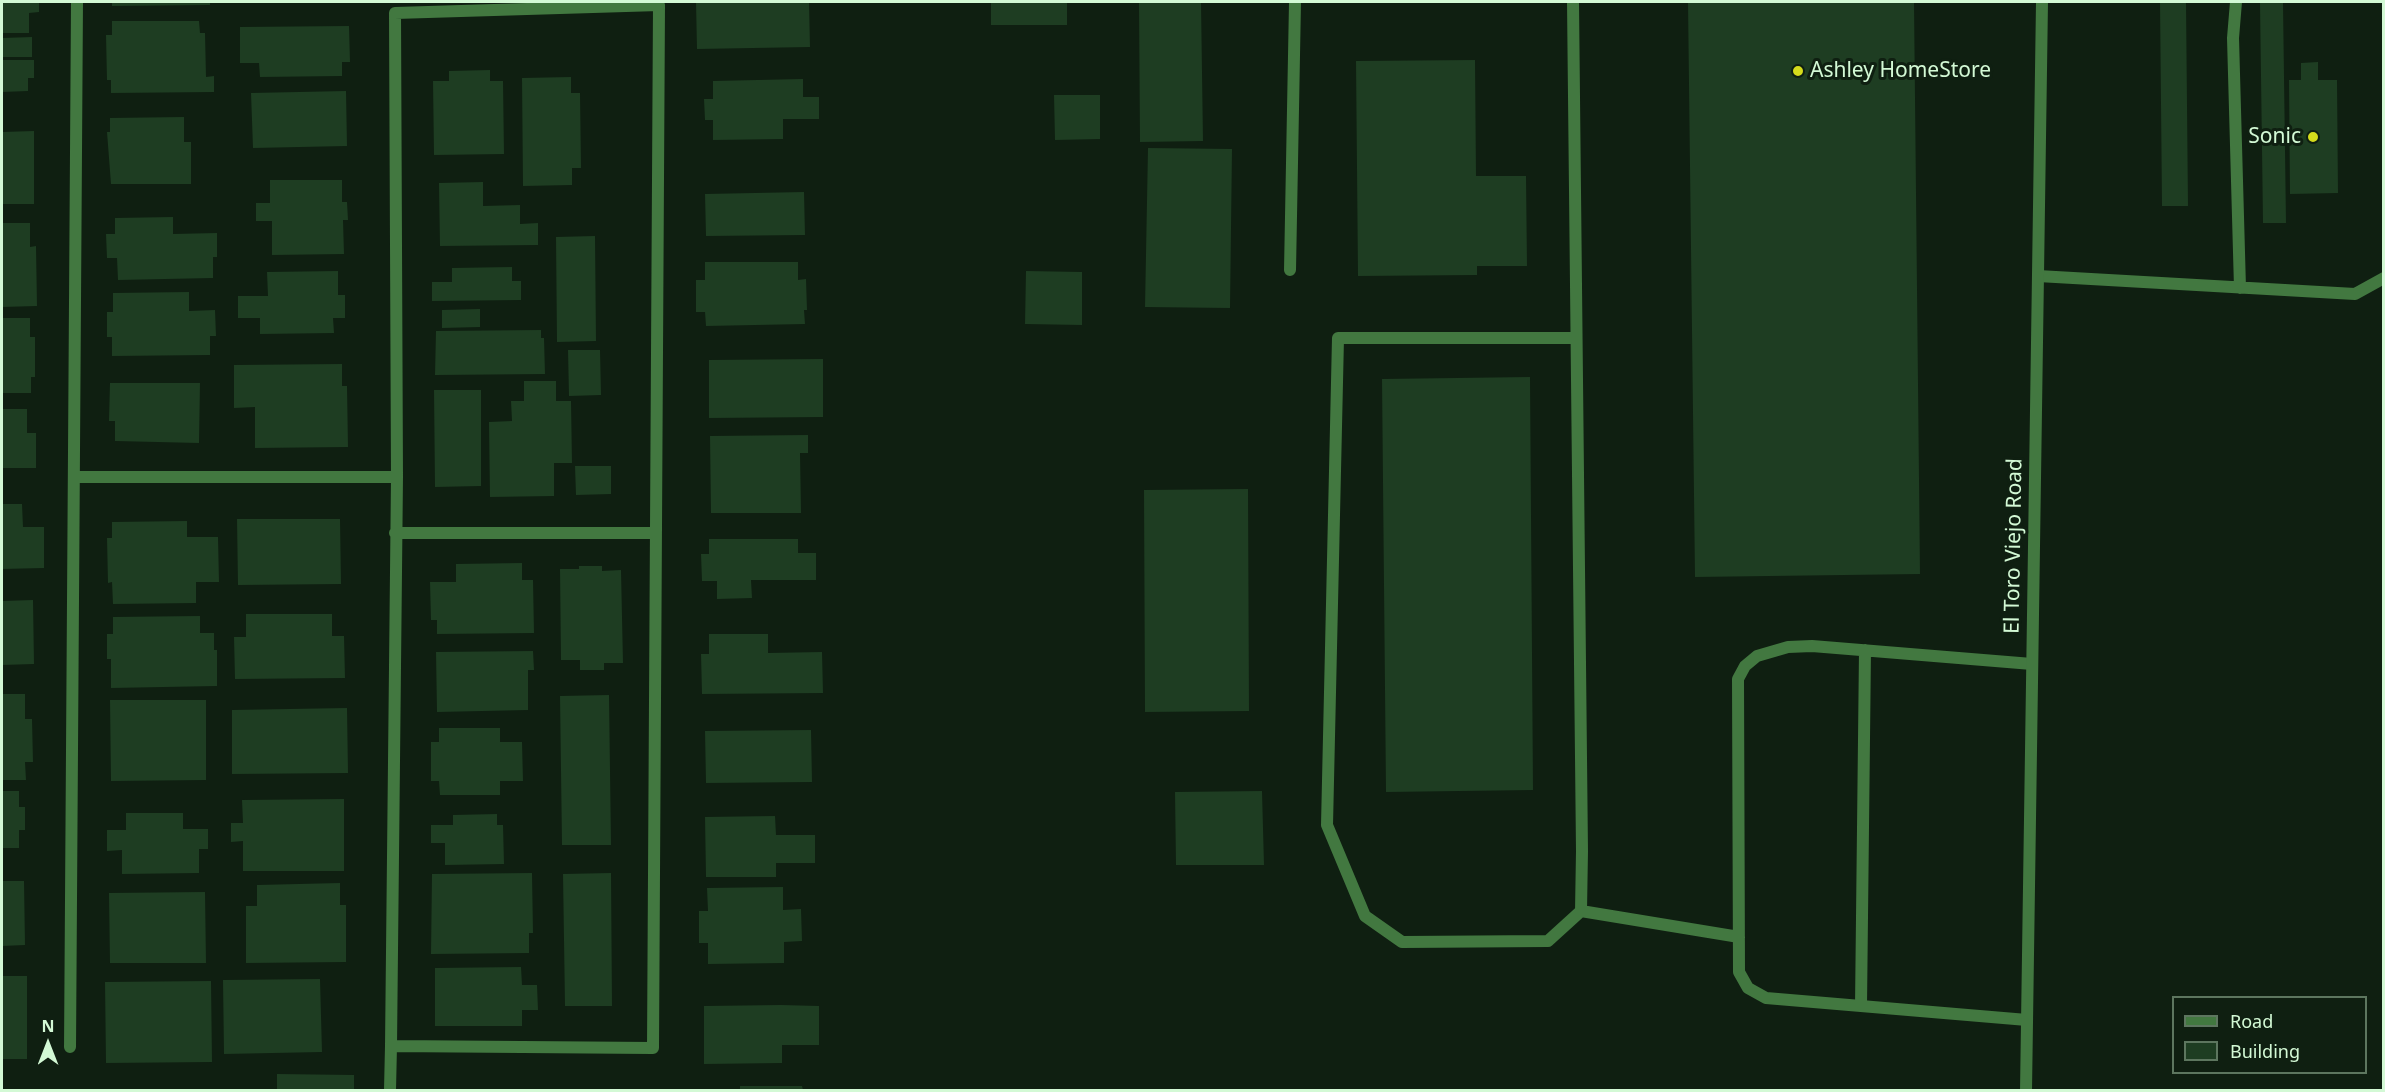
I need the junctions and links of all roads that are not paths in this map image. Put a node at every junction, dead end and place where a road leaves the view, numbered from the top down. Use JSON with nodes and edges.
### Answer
{"nodes":[{"id":1,"x":77,"y":2,"type":"edge"},
{"id":2,"x":1295,"y":2,"type":"edge"},
{"id":3,"x":1573,"y":2,"type":"edge"},
{"id":4,"x":2042,"y":2,"type":"edge"},
{"id":5,"x":2236,"y":2,"type":"edge"},
{"id":6,"x":516,"y":5,"type":"edge"},
{"id":7,"x":1290,"y":270,"type":"dead end"},
{"id":8,"x":2038,"y":276,"type":"junction"},
{"id":9,"x":2384,"y":278,"type":"edge"},
{"id":10,"x":2240,"y":288,"type":"junction"},
{"id":11,"x":1576,"y":338,"type":"junction"},
{"id":12,"x":74,"y":477,"type":"junction"},
{"id":13,"x":397,"y":477,"type":"junction"},
{"id":14,"x":395,"y":532,"type":"junction"},
{"id":15,"x":656,"y":533,"type":"junction"},
{"id":16,"x":1865,"y":650,"type":"junction"},
{"id":17,"x":2032,"y":664,"type":"junction"},
{"id":18,"x":1581,"y":911,"type":"junction"},
{"id":19,"x":1739,"y":937,"type":"junction"},
{"id":20,"x":1861,"y":1006,"type":"junction"},
{"id":21,"x":2027,"y":1020,"type":"junction"},
{"id":22,"x":391,"y":1046,"type":"junction"},
{"id":23,"x":70,"y":1047,"type":"dead end"},
{"id":24,"x":390,"y":1090,"type":"edge"},
{"id":25,"x":2026,"y":1090,"type":"edge"}],
"edges":[{"from":1,"to":12,"type":"street"},
{"from":2,"to":7,"type":"street"},
{"from":3,"to":11,"type":"street"},
{"from":4,"to":8,"type":"street","name":"El Toro Viejo Road"},
{"from":5,"to":10,"type":"street"},
{"from":6,"to":13,"type":"street"},
{"from":6,"to":15,"type":"street"},
{"from":8,"to":10,"type":"street"},
{"from":8,"to":17,"type":"street","name":"El Toro Viejo Road"},
{"from":9,"to":10,"type":"street"},
{"from":11,"to":18,"type":"street"},
{"from":11,"to":18,"type":"street"},
{"from":12,"to":13,"type":"street"},
{"from":12,"to":23,"type":"street"},
{"from":13,"to":14,"type":"street"},
{"from":14,"to":15,"type":"street"},
{"from":14,"to":22,"type":"street"},
{"from":15,"to":22,"type":"street"},
{"from":16,"to":17,"type":"street"},
{"from":16,"to":19,"type":"street"},
{"from":16,"to":20,"type":"street"},
{"from":17,"to":21,"type":"street","name":"El Toro Viejo Road"},
{"from":18,"to":19,"type":"street"},
{"from":19,"to":20,"type":"street"},
{"from":20,"to":21,"type":"street"},
{"from":21,"to":25,"type":"street","name":"El Toro Viejo Road"},
{"from":22,"to":24,"type":"street"}]}
